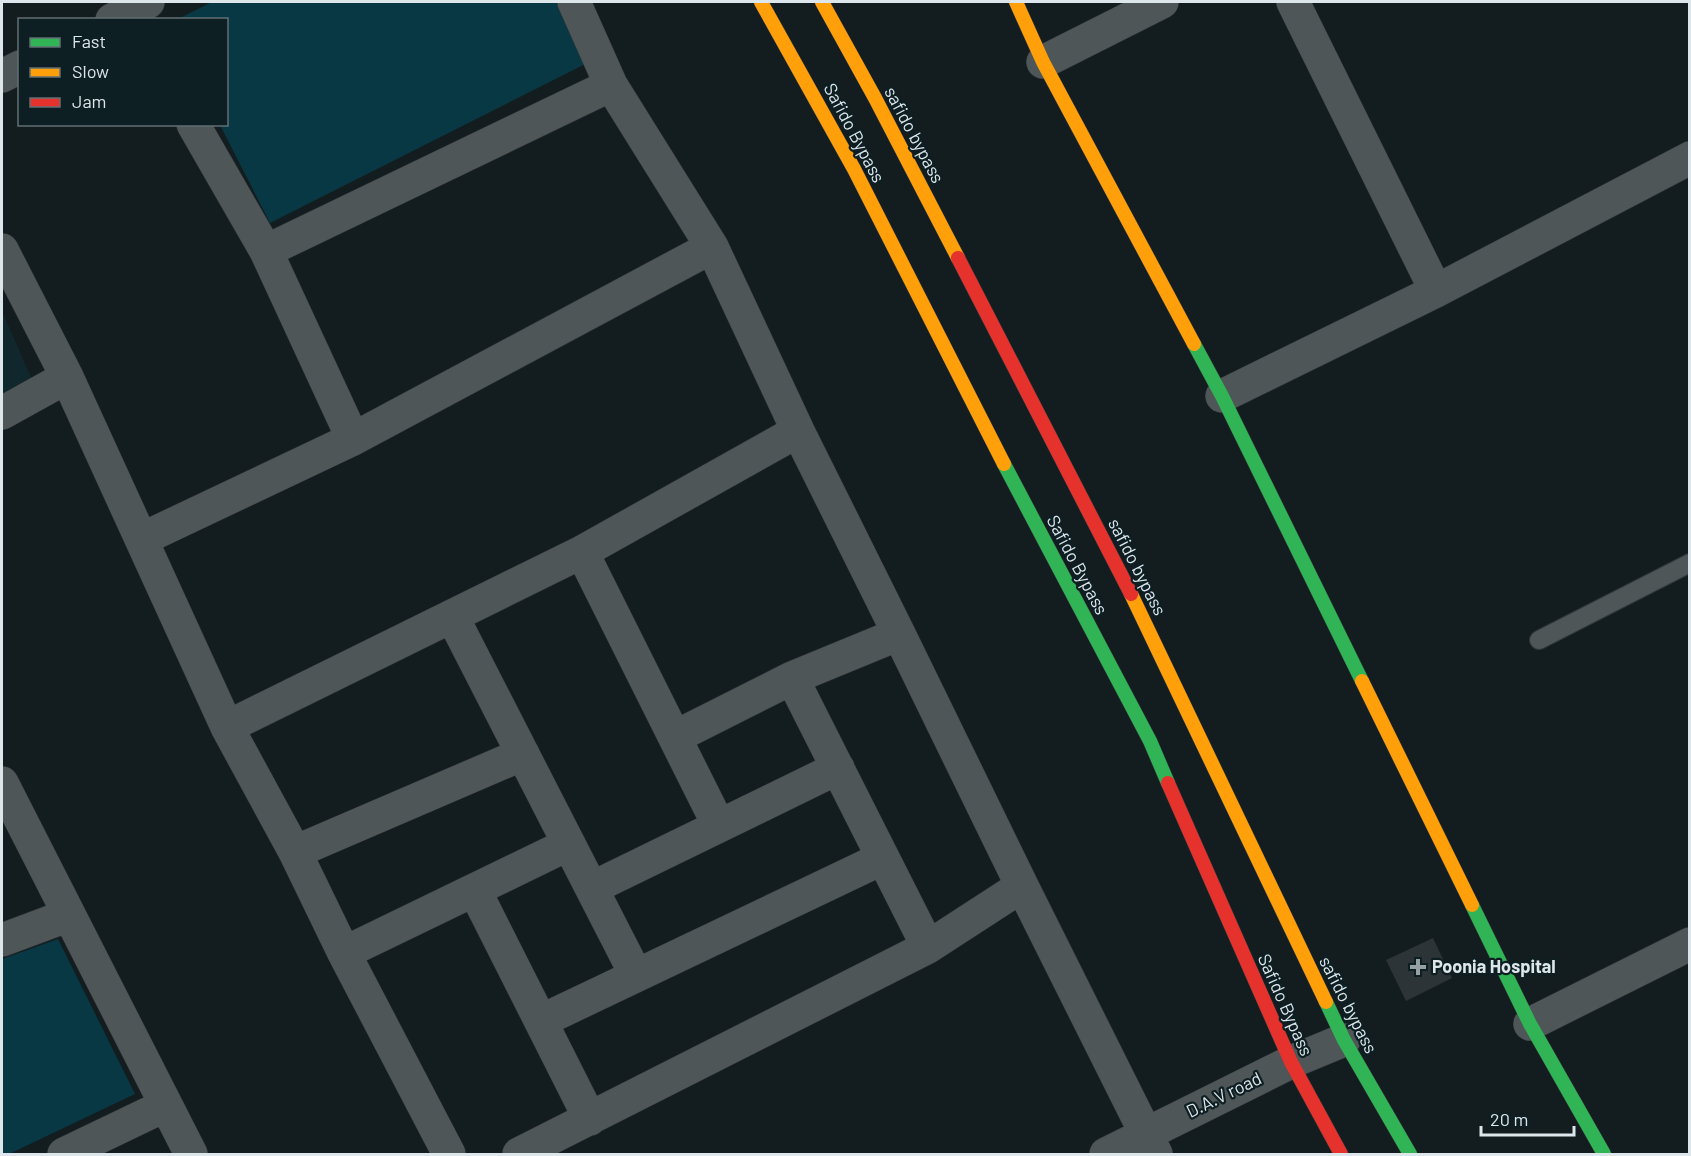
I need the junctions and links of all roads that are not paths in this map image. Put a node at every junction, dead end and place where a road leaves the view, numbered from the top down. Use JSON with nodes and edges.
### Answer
{"nodes":[{"id":1,"x":574,"y":2,"type":"edge"},
{"id":2,"x":761,"y":2,"type":"edge"},
{"id":3,"x":822,"y":2,"type":"edge"},
{"id":4,"x":1016,"y":2,"type":"edge"},
{"id":5,"x":1162,"y":2,"type":"edge"},
{"id":6,"x":1293,"y":2,"type":"edge"},
{"id":7,"x":1043,"y":62,"type":"junction"},
{"id":8,"x":18,"y":68,"type":"edge"},
{"id":9,"x":2,"y":76,"type":"edge"},
{"id":10,"x":611,"y":85,"type":"junction"},
{"id":11,"x":194,"y":126,"type":"edge"},
{"id":12,"x":1689,"y":158,"type":"edge"},
{"id":13,"x":712,"y":247,"type":"junction"},
{"id":14,"x":2,"y":250,"type":"edge"},
{"id":15,"x":266,"y":251,"type":"junction"},
{"id":16,"x":1436,"y":291,"type":"junction"},
{"id":17,"x":67,"y":377,"type":"junction"},
{"id":18,"x":1221,"y":396,"type":"junction"},
{"id":19,"x":2,"y":413,"type":"edge"},
{"id":20,"x":798,"y":431,"type":"junction"},
{"id":21,"x":353,"y":439,"type":"junction"},
{"id":22,"x":142,"y":539,"type":"junction"},
{"id":23,"x":582,"y":552,"type":"junction"},
{"id":24,"x":1689,"y":563,"type":"edge"},
{"id":25,"x":452,"y":616,"type":"junction"},
{"id":26,"x":899,"y":634,"type":"junction"},
{"id":27,"x":1539,"y":640,"type":"dead end"},
{"id":28,"x":792,"y":678,"type":"junction"},
{"id":29,"x":227,"y":727,"type":"junction"},
{"id":30,"x":675,"y":737,"type":"junction"},
{"id":31,"x":523,"y":754,"type":"junction"},
{"id":32,"x":838,"y":768,"type":"junction"},
{"id":33,"x":2,"y":783,"type":"edge"},
{"id":34,"x":719,"y":826,"type":"junction"},
{"id":35,"x":569,"y":844,"type":"junction"},
{"id":36,"x":295,"y":852,"type":"junction"},
{"id":37,"x":883,"y":858,"type":"junction"},
{"id":38,"x":1022,"y":886,"type":"junction"},
{"id":39,"x":592,"y":888,"type":"junction"},
{"id":40,"x":475,"y":891,"type":"junction"},
{"id":41,"x":69,"y":915,"type":"junction"},
{"id":42,"x":2,"y":940,"type":"edge"},
{"id":43,"x":1689,"y":944,"type":"edge"},
{"id":44,"x":928,"y":947,"type":"junction"},
{"id":45,"x":344,"y":953,"type":"junction"},
{"id":46,"x":636,"y":975,"type":"junction"},
{"id":47,"x":541,"y":1021,"type":"junction"},
{"id":48,"x":1530,"y":1024,"type":"junction"},
{"id":49,"x":1344,"y":1040,"type":"junction"},
{"id":50,"x":1291,"y":1062,"type":"junction"},
{"id":51,"x":166,"y":1105,"type":"junction"},
{"id":52,"x":590,"y":1119,"type":"junction"},
{"id":53,"x":1151,"y":1144,"type":"edge"},
{"id":54,"x":64,"y":1155,"type":"edge"},
{"id":55,"x":191,"y":1155,"type":"edge"},
{"id":56,"x":449,"y":1155,"type":"edge"},
{"id":57,"x":519,"y":1155,"type":"edge"},
{"id":58,"x":1106,"y":1155,"type":"edge"},
{"id":59,"x":1341,"y":1155,"type":"edge"},
{"id":60,"x":1410,"y":1155,"type":"edge"},
{"id":61,"x":1604,"y":1155,"type":"edge"}],
"edges":[{"from":1,"to":10,"type":"street"},
{"from":2,"to":50,"type":"main road","name":"Safido Bypass"},
{"from":3,"to":49,"type":"main road","name":"safido bypass"},
{"from":4,"to":7,"type":"main road"},
{"from":5,"to":7,"type":"street"},
{"from":6,"to":16,"type":"street"},
{"from":7,"to":18,"type":"main road"},
{"from":8,"to":9,"type":"street"},
{"from":10,"to":13,"type":"street"},
{"from":10,"to":15,"type":"street"},
{"from":11,"to":15,"type":"street"},
{"from":12,"to":16,"type":"street"},
{"from":13,"to":20,"type":"street"},
{"from":13,"to":21,"type":"street"},
{"from":14,"to":17,"type":"street"},
{"from":15,"to":21,"type":"street"},
{"from":16,"to":18,"type":"street"},
{"from":17,"to":19,"type":"street"},
{"from":17,"to":22,"type":"street"},
{"from":18,"to":48,"type":"main road"},
{"from":20,"to":23,"type":"street"},
{"from":20,"to":26,"type":"street"},
{"from":21,"to":22,"type":"street"},
{"from":22,"to":29,"type":"street"},
{"from":23,"to":25,"type":"street"},
{"from":23,"to":30,"type":"street"},
{"from":24,"to":27,"type":"lane"},
{"from":25,"to":29,"type":"street"},
{"from":25,"to":31,"type":"street"},
{"from":26,"to":28,"type":"street"},
{"from":26,"to":38,"type":"street"},
{"from":28,"to":30,"type":"street"},
{"from":28,"to":32,"type":"street"},
{"from":29,"to":36,"type":"street"},
{"from":30,"to":34,"type":"street"},
{"from":31,"to":35,"type":"street"},
{"from":31,"to":36,"type":"street"},
{"from":32,"to":34,"type":"street"},
{"from":32,"to":37,"type":"street"},
{"from":33,"to":41,"type":"street"},
{"from":34,"to":39,"type":"street"},
{"from":35,"to":39,"type":"street"},
{"from":35,"to":40,"type":"street"},
{"from":36,"to":45,"type":"street"},
{"from":37,"to":44,"type":"street"},
{"from":37,"to":46,"type":"street"},
{"from":38,"to":44,"type":"street"},
{"from":38,"to":53,"type":"street"},
{"from":39,"to":46,"type":"street"},
{"from":40,"to":45,"type":"street"},
{"from":40,"to":47,"type":"street"},
{"from":41,"to":42,"type":"street"},
{"from":41,"to":51,"type":"street"},
{"from":43,"to":48,"type":"street"},
{"from":44,"to":52,"type":"street"},
{"from":45,"to":56,"type":"street"},
{"from":46,"to":47,"type":"street"},
{"from":47,"to":52,"type":"street"},
{"from":48,"to":61,"type":"main road"},
{"from":49,"to":50,"type":"street","name":"D.A.V road"},
{"from":49,"to":60,"type":"main road","name":"safido bypass"},
{"from":50,"to":53,"type":"street","name":"D.A.V road"},
{"from":50,"to":59,"type":"main road","name":"Safido Bypass"},
{"from":51,"to":54,"type":"street"},
{"from":51,"to":55,"type":"street"},
{"from":52,"to":57,"type":"street"},
{"from":53,"to":58,"type":"street","name":"D.A.V road"}]}
